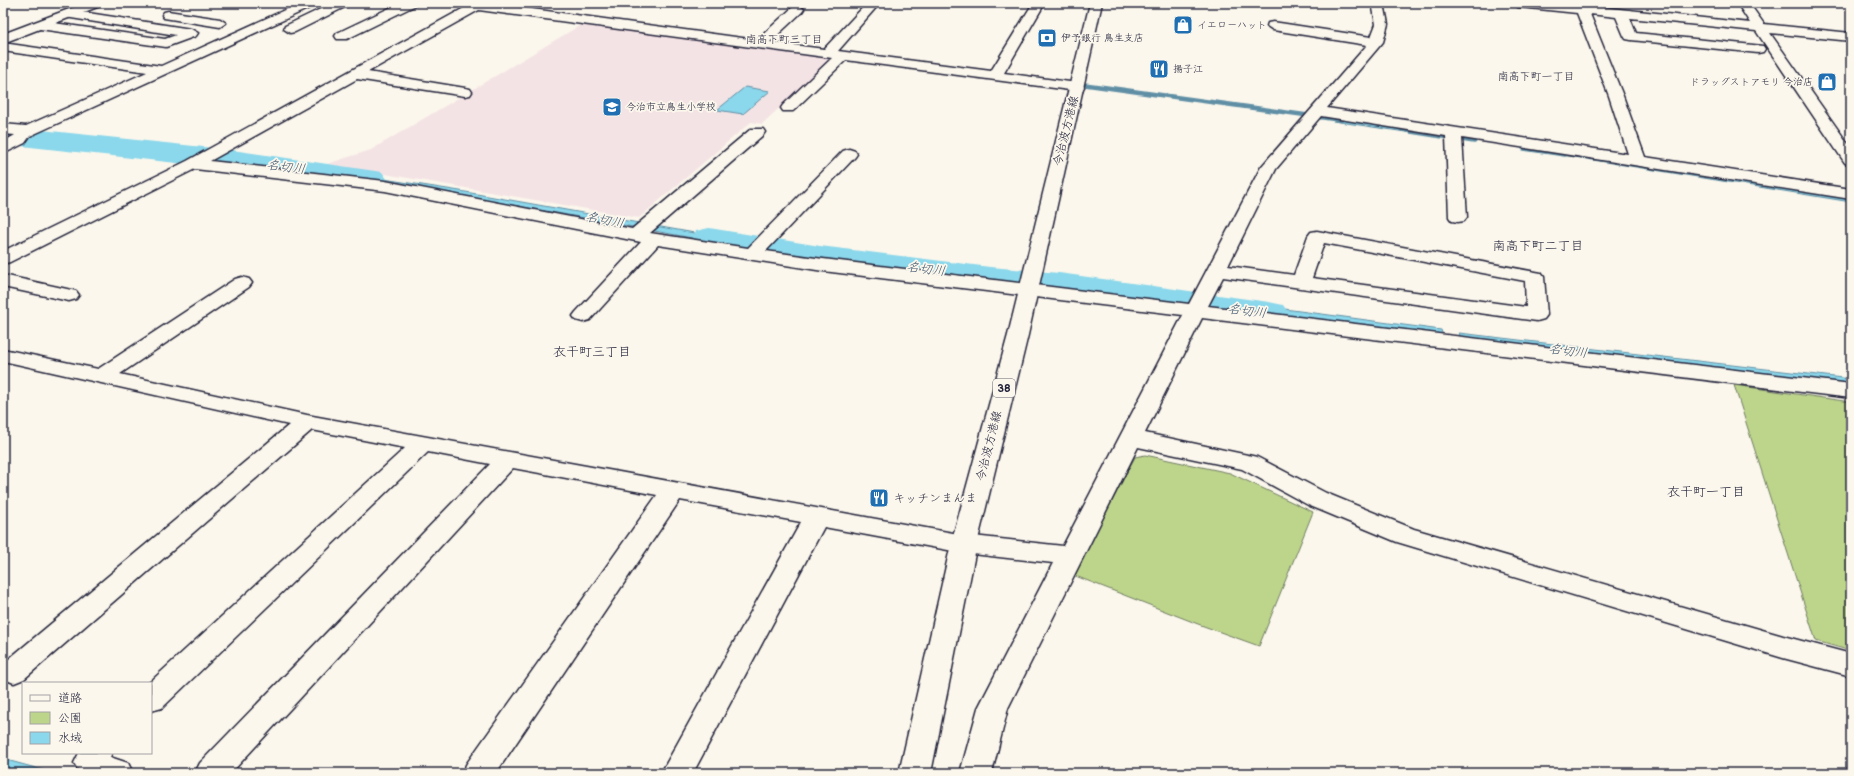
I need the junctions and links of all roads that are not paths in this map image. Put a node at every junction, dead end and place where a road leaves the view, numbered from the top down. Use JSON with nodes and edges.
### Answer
{"nodes":[{"id":1,"x":305,"y":3,"type":"edge"},
{"id":2,"x":343,"y":3,"type":"edge"},
{"id":3,"x":410,"y":3,"type":"edge"},
{"id":4,"x":874,"y":3,"type":"edge"},
{"id":5,"x":1039,"y":3,"type":"edge"},
{"id":6,"x":1096,"y":3,"type":"edge"},
{"id":7,"x":1378,"y":3,"type":"edge"},
{"id":8,"x":1518,"y":3,"type":"edge"},
{"id":9,"x":1743,"y":3,"type":"edge"},
{"id":10,"x":100,"y":4,"type":"edge"},
{"id":11,"x":477,"y":4,"type":"edge"},
{"id":12,"x":1556,"y":5,"type":"edge"},
{"id":13,"x":798,"y":9,"type":"dead end"},
{"id":14,"x":1582,"y":10,"type":"junction"},
{"id":15,"x":153,"y":12,"type":"dead end"},
{"id":16,"x":1621,"y":13,"type":"junction"},
{"id":17,"x":69,"y":14,"type":"junction"},
{"id":18,"x":220,"y":23,"type":"dead end"},
{"id":19,"x":40,"y":25,"type":"junction"},
{"id":20,"x":1273,"y":26,"type":"dead end"},
{"id":21,"x":1762,"y":28,"type":"junction"},
{"id":22,"x":290,"y":29,"type":"dead end"},
{"id":23,"x":342,"y":36,"type":"dead end"},
{"id":24,"x":1851,"y":37,"type":"edge"},
{"id":25,"x":3,"y":39,"type":"edge"},
{"id":26,"x":1376,"y":42,"type":"junction"},
{"id":27,"x":760,"y":44,"type":"junction"},
{"id":28,"x":3,"y":47,"type":"edge"},
{"id":29,"x":1758,"y":49,"type":"dead end"},
{"id":30,"x":828,"y":53,"type":"junction"},
{"id":31,"x":843,"y":55,"type":"junction"},
{"id":32,"x":162,"y":70,"type":"junction"},
{"id":33,"x":354,"y":74,"type":"junction"},
{"id":34,"x":995,"y":76,"type":"junction"},
{"id":35,"x":1077,"y":87,"type":"junction"},
{"id":36,"x":465,"y":92,"type":"dead end"},
{"id":37,"x":788,"y":108,"type":"dead end"},
{"id":38,"x":1316,"y":111,"type":"junction"},
{"id":39,"x":3,"y":129,"type":"edge"},
{"id":40,"x":28,"y":131,"type":"junction"},
{"id":41,"x":757,"y":132,"type":"dead end"},
{"id":42,"x":1454,"y":133,"type":"junction"},
{"id":43,"x":3,"y":148,"type":"edge"},
{"id":44,"x":849,"y":154,"type":"dead end"},
{"id":45,"x":1851,"y":160,"type":"edge"},
{"id":46,"x":1638,"y":161,"type":"junction"},
{"id":47,"x":193,"y":164,"type":"junction"},
{"id":48,"x":1851,"y":194,"type":"edge"},
{"id":49,"x":1458,"y":217,"type":"dead end"},
{"id":50,"x":645,"y":237,"type":"junction"},
{"id":51,"x":753,"y":254,"type":"junction"},
{"id":52,"x":3,"y":258,"type":"edge"},
{"id":53,"x":1217,"y":270,"type":"junction"},
{"id":54,"x":3,"y":281,"type":"edge"},
{"id":55,"x":1301,"y":282,"type":"junction"},
{"id":56,"x":242,"y":283,"type":"dead end"},
{"id":57,"x":1028,"y":290,"type":"junction"},
{"id":58,"x":70,"y":296,"type":"dead end"},
{"id":59,"x":1197,"y":310,"type":"junction"},
{"id":60,"x":583,"y":316,"type":"dead end"},
{"id":61,"x":3,"y":355,"type":"edge"},
{"id":62,"x":101,"y":377,"type":"junction"},
{"id":63,"x":1851,"y":391,"type":"edge"},
{"id":64,"x":307,"y":422,"type":"junction"},
{"id":65,"x":1132,"y":438,"type":"junction"},
{"id":66,"x":424,"y":443,"type":"junction"},
{"id":67,"x":508,"y":459,"type":"junction"},
{"id":68,"x":674,"y":490,"type":"junction"},
{"id":69,"x":817,"y":516,"type":"junction"},
{"id":70,"x":964,"y":544,"type":"junction"},
{"id":71,"x":1071,"y":556,"type":"junction"},
{"id":72,"x":1851,"y":665,"type":"edge"},
{"id":73,"x":14,"y":671,"type":"dead end"},
{"id":74,"x":152,"y":698,"type":"edge"},
{"id":75,"x":95,"y":754,"type":"edge"},
{"id":76,"x":117,"y":773,"type":"edge"},
{"id":77,"x":211,"y":773,"type":"edge"},
{"id":78,"x":478,"y":773,"type":"edge"},
{"id":79,"x":677,"y":773,"type":"edge"},
{"id":80,"x":915,"y":773,"type":"edge"},
{"id":81,"x":976,"y":773,"type":"edge"}],
"edges":[{"from":1,"to":32,"type":"street"},
{"from":2,"to":22,"type":"street"},
{"from":3,"to":23,"type":"street"},
{"from":4,"to":30,"type":"street"},
{"from":5,"to":34,"type":"street"},
{"from":6,"to":35,"type":"street","name":"今治波方港線","number":"38"},
{"from":7,"to":26,"type":"street"},
{"from":8,"to":12,"type":"street"},
{"from":9,"to":21,"type":"street"},
{"from":10,"to":17,"type":"street"},
{"from":11,"to":27,"type":"street"},
{"from":11,"to":33,"type":"street"},
{"from":12,"to":14,"type":"street"},
{"from":13,"to":27,"type":"street"},
{"from":14,"to":16,"type":"street"},
{"from":14,"to":46,"type":"street"},
{"from":15,"to":18,"type":"street"},
{"from":16,"to":21,"type":"street"},
{"from":16,"to":29,"type":"street"},
{"from":17,"to":19,"type":"street"},
{"from":17,"to":19,"type":"street"},
{"from":19,"to":25,"type":"street"},
{"from":20,"to":26,"type":"street"},
{"from":21,"to":24,"type":"street"},
{"from":21,"to":45,"type":"street"},
{"from":26,"to":38,"type":"street"},
{"from":27,"to":30,"type":"street"},
{"from":28,"to":32,"type":"street"},
{"from":30,"to":31,"type":"street"},
{"from":31,"to":34,"type":"street"},
{"from":31,"to":37,"type":"street"},
{"from":32,"to":40,"type":"street"},
{"from":33,"to":36,"type":"street"},
{"from":33,"to":47,"type":"street"},
{"from":34,"to":35,"type":"street"},
{"from":35,"to":57,"type":"street","name":"今治波方港線","number":"38"},
{"from":38,"to":42,"type":"street"},
{"from":38,"to":53,"type":"street"},
{"from":39,"to":40,"type":"street"},
{"from":40,"to":43,"type":"street"},
{"from":41,"to":50,"type":"street"},
{"from":42,"to":46,"type":"street"},
{"from":42,"to":49,"type":"street"},
{"from":44,"to":51,"type":"street"},
{"from":46,"to":48,"type":"street"},
{"from":47,"to":50,"type":"street"},
{"from":47,"to":52,"type":"street"},
{"from":50,"to":51,"type":"street"},
{"from":50,"to":60,"type":"street"},
{"from":51,"to":57,"type":"street"},
{"from":53,"to":55,"type":"street"},
{"from":53,"to":59,"type":"street"},
{"from":54,"to":58,"type":"street"},
{"from":55,"to":55,"type":"street"},
{"from":56,"to":62,"type":"street"},
{"from":57,"to":59,"type":"street"},
{"from":57,"to":70,"type":"street","name":"今治波方港線","number":"38"},
{"from":59,"to":63,"type":"street"},
{"from":59,"to":65,"type":"street"},
{"from":61,"to":62,"type":"street"},
{"from":62,"to":64,"type":"street"},
{"from":64,"to":66,"type":"street"},
{"from":64,"to":73,"type":"street"},
{"from":65,"to":71,"type":"street"},
{"from":65,"to":72,"type":"street"},
{"from":66,"to":67,"type":"street"},
{"from":66,"to":74,"type":"street"},
{"from":67,"to":68,"type":"street"},
{"from":67,"to":77,"type":"street"},
{"from":68,"to":69,"type":"street"},
{"from":68,"to":78,"type":"street"},
{"from":69,"to":70,"type":"street"},
{"from":69,"to":79,"type":"street"},
{"from":70,"to":71,"type":"street"},
{"from":70,"to":80,"type":"street","name":"今治波方港線","number":"38"},
{"from":71,"to":81,"type":"street"},
{"from":75,"to":76,"type":"street"}]}
